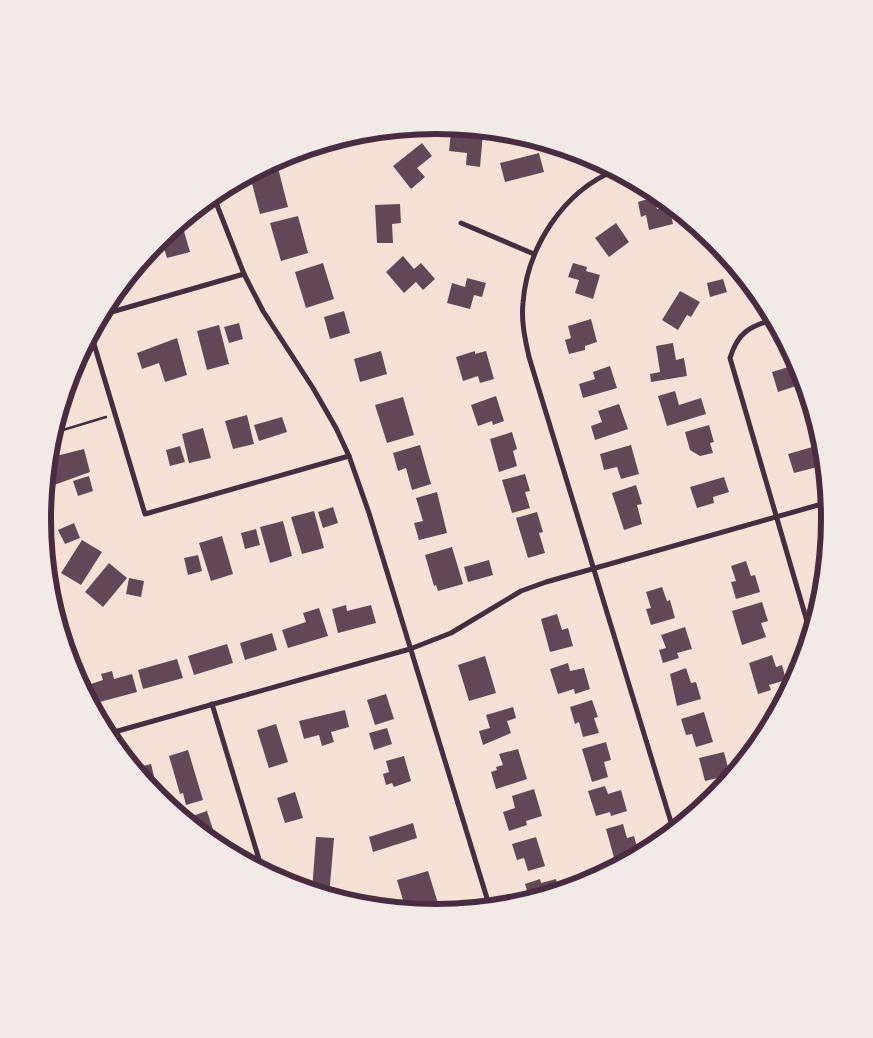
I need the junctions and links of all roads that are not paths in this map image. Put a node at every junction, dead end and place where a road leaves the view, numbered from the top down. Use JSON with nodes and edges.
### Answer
{"nodes":[{"id":1,"x":609,"y":174,"type":"edge"},
{"id":2,"x":216,"y":203,"type":"edge"},
{"id":3,"x":461,"y":223,"type":"dead end"},
{"id":4,"x":534,"y":254,"type":"junction"},
{"id":5,"x":244,"y":274,"type":"junction"},
{"id":6,"x":112,"y":312,"type":"edge"},
{"id":7,"x":767,"y":322,"type":"edge"},
{"id":8,"x":94,"y":344,"type":"edge"},
{"id":9,"x":349,"y":456,"type":"junction"},
{"id":10,"x":821,"y":504,"type":"edge"},
{"id":11,"x":775,"y":517,"type":"junction"},
{"id":12,"x":593,"y":568,"type":"junction"},
{"id":13,"x":807,"y":624,"type":"edge"},
{"id":14,"x":410,"y":648,"type":"junction"},
{"id":15,"x":212,"y":704,"type":"junction"},
{"id":16,"x":115,"y":732,"type":"edge"},
{"id":17,"x":672,"y":824,"type":"edge"},
{"id":18,"x":260,"y":862,"type":"edge"},
{"id":19,"x":488,"y":901,"type":"edge"}],
"edges":[{"from":1,"to":4,"type":"street"},
{"from":2,"to":5,"type":"street"},
{"from":3,"to":4,"type":"street"},
{"from":4,"to":12,"type":"street"},
{"from":5,"to":6,"type":"street"},
{"from":5,"to":9,"type":"street"},
{"from":7,"to":11,"type":"street"},
{"from":8,"to":9,"type":"street"},
{"from":9,"to":14,"type":"street"},
{"from":10,"to":11,"type":"street"},
{"from":11,"to":12,"type":"street"},
{"from":11,"to":13,"type":"street"},
{"from":12,"to":14,"type":"street"},
{"from":12,"to":17,"type":"street"},
{"from":14,"to":15,"type":"street"},
{"from":14,"to":19,"type":"street"},
{"from":15,"to":16,"type":"street"},
{"from":15,"to":18,"type":"street"}]}
